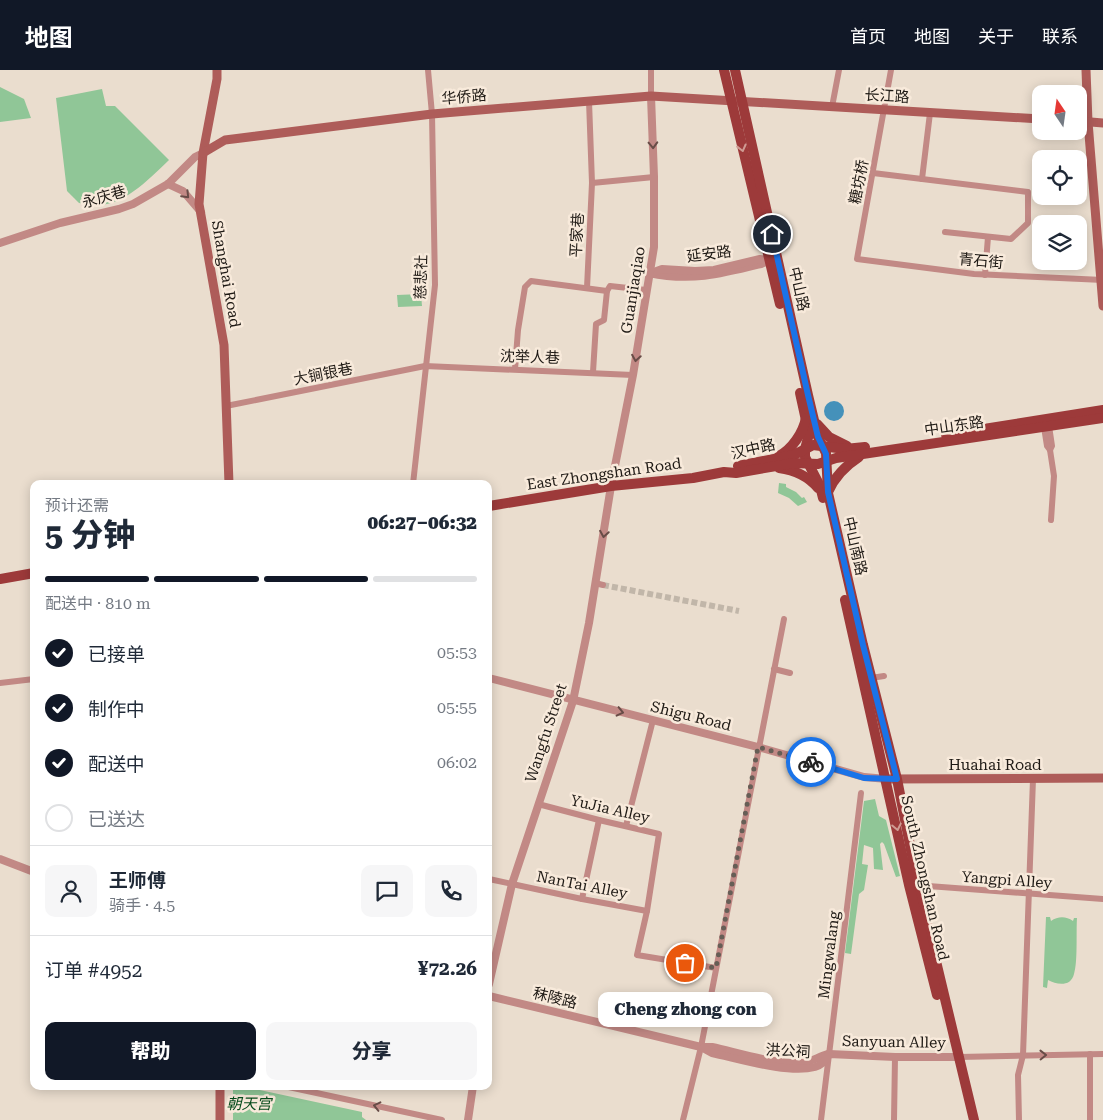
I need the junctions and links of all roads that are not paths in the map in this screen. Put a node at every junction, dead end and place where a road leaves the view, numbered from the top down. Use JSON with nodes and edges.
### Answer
{"nodes":[{"id":1,"x":217,"y":70,"type":"edge"},
{"id":2,"x":428,"y":70,"type":"edge"},
{"id":3,"x":651,"y":70,"type":"edge"},
{"id":4,"x":724,"y":70,"type":"edge"},
{"id":5,"x":735,"y":70,"type":"edge"},
{"id":6,"x":839,"y":70,"type":"edge"},
{"id":7,"x":891,"y":70,"type":"edge"},
{"id":8,"x":1086,"y":70,"type":"edge"},
{"id":9,"x":1085,"y":85,"type":"edge"},
{"id":10,"x":651,"y":96,"type":"junction"},
{"id":11,"x":589,"y":101,"type":"junction"},
{"id":12,"x":731,"y":101,"type":"junction"},
{"id":13,"x":742,"y":102,"type":"junction"},
{"id":14,"x":832,"y":107,"type":"junction"},
{"id":15,"x":885,"y":110,"type":"junction"},
{"id":16,"x":930,"y":113,"type":"junction"},
{"id":17,"x":432,"y":114,"type":"junction"},
{"id":18,"x":1032,"y":119,"type":"edge"},
{"id":19,"x":1088,"y":122,"type":"edge"},
{"id":20,"x":1103,"y":123,"type":"edge"},
{"id":21,"x":1085,"y":140,"type":"edge"},
{"id":22,"x":203,"y":154,"type":"junction"},
{"id":23,"x":873,"y":173,"type":"junction"},
{"id":24,"x":654,"y":177,"type":"junction"},
{"id":25,"x":922,"y":179,"type":"junction"},
{"id":26,"x":592,"y":183,"type":"junction"},
{"id":27,"x":168,"y":184,"type":"junction"},
{"id":28,"x":200,"y":212,"type":"junction"},
{"id":29,"x":945,"y":232,"type":"dead end"},
{"id":30,"x":988,"y":238,"type":"junction"},
{"id":31,"x":0,"y":243,"type":"edge"},
{"id":32,"x":857,"y":259,"type":"joint"},
{"id":33,"x":770,"y":260,"type":"junction"},
{"id":34,"x":649,"y":273,"type":"junction"},
{"id":35,"x":985,"y":275,"type":"dead end"},
{"id":36,"x":1102,"y":280,"type":"edge"},
{"id":37,"x":587,"y":288,"type":"junction"},
{"id":38,"x":646,"y":290,"type":"junction"},
{"id":39,"x":607,"y":291,"type":"junction"},
{"id":40,"x":1103,"y":306,"type":"edge"},
{"id":41,"x":426,"y":366,"type":"junction"},
{"id":42,"x":515,"y":369,"type":"junction"},
{"id":43,"x":593,"y":372,"type":"junction"},
{"id":44,"x":633,"y":375,"type":"junction"},
{"id":45,"x":226,"y":406,"type":"junction"},
{"id":46,"x":1103,"y":410,"type":"edge"},
{"id":47,"x":809,"y":416,"type":"junction"},
{"id":48,"x":1103,"y":418,"type":"edge"},
{"id":49,"x":1047,"y":427,"type":"junction"},
{"id":50,"x":819,"y":451,"type":"junction"},
{"id":51,"x":863,"y":451,"type":"junction"},
{"id":52,"x":772,"y":463,"type":"junction"},
{"id":53,"x":810,"y":464,"type":"junction"},
{"id":54,"x":724,"y":472,"type":"joint"},
{"id":55,"x":229,"y":480,"type":"edge"},
{"id":56,"x":413,"y":480,"type":"edge"},
{"id":57,"x":611,"y":486,"type":"junction"},
{"id":58,"x":825,"y":493,"type":"junction"},
{"id":59,"x":492,"y":506,"type":"edge"},
{"id":60,"x":1051,"y":520,"type":"dead end"},
{"id":61,"x":30,"y":574,"type":"edge"},
{"id":62,"x":0,"y":579,"type":"edge"},
{"id":63,"x":784,"y":619,"type":"dead end"},
{"id":64,"x":774,"y":670,"type":"junction"},
{"id":65,"x":790,"y":673,"type":"dead end"},
{"id":66,"x":884,"y":676,"type":"dead end"},
{"id":67,"x":871,"y":678,"type":"junction"},
{"id":68,"x":30,"y":679,"type":"edge"},
{"id":69,"x":492,"y":679,"type":"edge"},
{"id":70,"x":0,"y":683,"type":"edge"},
{"id":71,"x":573,"y":701,"type":"junction"},
{"id":72,"x":653,"y":720,"type":"junction"},
{"id":73,"x":758,"y":747,"type":"junction"},
{"id":74,"x":1103,"y":778,"type":"edge"},
{"id":75,"x":892,"y":779,"type":"junction"},
{"id":76,"x":1033,"y":779,"type":"junction"},
{"id":77,"x":861,"y":793,"type":"dead end"},
{"id":78,"x":538,"y":804,"type":"junction"},
{"id":79,"x":599,"y":820,"type":"junction"},
{"id":80,"x":626,"y":826,"type":"junction"},
{"id":81,"x":0,"y":859,"type":"edge"},
{"id":82,"x":30,"y":870,"type":"edge"},
{"id":83,"x":492,"y":880,"type":"edge"},
{"id":84,"x":512,"y":884,"type":"junction"},
{"id":85,"x":914,"y":885,"type":"junction"},
{"id":86,"x":1029,"y":895,"type":"junction"},
{"id":87,"x":582,"y":899,"type":"junction"},
{"id":88,"x":1103,"y":899,"type":"edge"},
{"id":89,"x":646,"y":910,"type":"junction"},
{"id":90,"x":716,"y":968,"type":"junction"},
{"id":91,"x":492,"y":971,"type":"edge"},
{"id":92,"x":492,"y":997,"type":"edge"},
{"id":93,"x":701,"y":1047,"type":"junction"},
{"id":94,"x":829,"y":1054,"type":"junction"},
{"id":95,"x":1090,"y":1054,"type":"junction"},
{"id":96,"x":1103,"y":1054,"type":"edge"},
{"id":97,"x":1023,"y":1055,"type":"junction"},
{"id":98,"x":895,"y":1057,"type":"junction"},
{"id":99,"x":959,"y":1057,"type":"junction"},
{"id":100,"x":220,"y":1090,"type":"edge"},
{"id":101,"x":303,"y":1090,"type":"edge"},
{"id":102,"x":472,"y":1090,"type":"edge"},
{"id":103,"x":220,"y":1120,"type":"edge"},
{"id":104,"x":442,"y":1120,"type":"edge"},
{"id":105,"x":468,"y":1120,"type":"edge"},
{"id":106,"x":683,"y":1120,"type":"edge"},
{"id":107,"x":821,"y":1120,"type":"edge"},
{"id":108,"x":894,"y":1120,"type":"edge"},
{"id":109,"x":974,"y":1120,"type":"edge"},
{"id":110,"x":1019,"y":1120,"type":"edge"},
{"id":111,"x":1090,"y":1120,"type":"edge"}],
"edges":[{"from":1,"to":22,"type":"main road","name":"Shanghai Road"},
{"from":2,"to":17,"type":"street","name":"慈悲社"},
{"from":3,"to":10,"type":"street"},
{"from":4,"to":12,"type":"main road","name":"中山路"},
{"from":5,"to":13,"type":"main road","name":"中山路"},
{"from":6,"to":14,"type":"street"},
{"from":7,"to":15,"type":"street","name":"糖坊桥"},
{"from":8,"to":9,"type":"main road"},
{"from":10,"to":11,"type":"main road","name":"华侨路"},
{"from":10,"to":12,"type":"main road","name":"华侨路"},
{"from":10,"to":24,"type":"street","name":"Guanjiaqiao","one_way":true},
{"from":11,"to":17,"type":"main road","name":"华侨路"},
{"from":11,"to":26,"type":"street","name":"平家巷"},
{"from":12,"to":13,"type":"main road","name":"长江路"},
{"from":12,"to":33,"type":"main road","name":"中山路","one_way":true},
{"from":13,"to":14,"type":"main road","name":"长江路"},
{"from":13,"to":47,"type":"main road","name":"中山路"},
{"from":14,"to":15,"type":"main road","name":"长江路"},
{"from":15,"to":16,"type":"main road","name":"长江路"},
{"from":15,"to":23,"type":"street","name":"糖坊桥"},
{"from":16,"to":18,"type":"main road","name":"长江路"},
{"from":16,"to":25,"type":"street"},
{"from":17,"to":22,"type":"main road","name":"华侨路"},
{"from":17,"to":41,"type":"street","name":"慈悲社"},
{"from":19,"to":20,"type":"main road"},
{"from":21,"to":36,"type":"main road"},
{"from":22,"to":27,"type":"street","name":"永庆巷"},
{"from":22,"to":28,"type":"main road","name":"Shanghai Road"},
{"from":23,"to":25,"type":"street"},
{"from":23,"to":32,"type":"street","name":"糖坊桥"},
{"from":24,"to":26,"type":"street"},
{"from":24,"to":34,"type":"street","name":"Guanjiaqiao"},
{"from":25,"to":30,"type":"street"},
{"from":26,"to":37,"type":"street","name":"平家巷"},
{"from":27,"to":28,"type":"street","one_way":true},
{"from":27,"to":31,"type":"street","name":"永庆巷"},
{"from":28,"to":45,"type":"main road","name":"Shanghai Road"},
{"from":29,"to":30,"type":"street"},
{"from":30,"to":35,"type":"street"},
{"from":32,"to":36,"type":"street","name":"青石街"},
{"from":33,"to":34,"type":"street","name":"延安路"},
{"from":33,"to":47,"type":"main road","name":"中山路"},
{"from":34,"to":38,"type":"street","name":"Guanjiaqiao"},
{"from":36,"to":40,"type":"main road"},
{"from":37,"to":39,"type":"street"},
{"from":37,"to":42,"type":"street"},
{"from":38,"to":39,"type":"street"},
{"from":38,"to":44,"type":"street","name":"Guanjiaqiao","one_way":true},
{"from":39,"to":43,"type":"street"},
{"from":41,"to":42,"type":"street","name":"沈举人巷"},
{"from":41,"to":45,"type":"street","name":"大锏银巷"},
{"from":41,"to":56,"type":"street","name":"慈悲社"},
{"from":42,"to":43,"type":"street","name":"沈举人巷"},
{"from":43,"to":44,"type":"street","name":"沈举人巷"},
{"from":44,"to":57,"type":"street","name":"Guanjiaqiao"},
{"from":45,"to":55,"type":"main road","name":"Shanghai Road"},
{"from":46,"to":51,"type":"main road","name":"中山东路"},
{"from":47,"to":50,"type":"main road","name":"中山路"},
{"from":47,"to":50,"type":"main road","name":"中山路"},
{"from":47,"to":51,"type":"main road"},
{"from":47,"to":52,"type":"main road"},
{"from":48,"to":49,"type":"main road","name":"中山东路"},
{"from":49,"to":51,"type":"main road","name":"中山东路"},
{"from":49,"to":60,"type":"street"},
{"from":50,"to":51,"type":"main road","name":"中山东路"},
{"from":50,"to":51,"type":"main road","name":"中山东路"},
{"from":50,"to":52,"type":"main road","name":"汉中路"},
{"from":50,"to":53,"type":"main road","name":"中山东路"},
{"from":50,"to":53,"type":"main road","name":"中山路"},
{"from":50,"to":58,"type":"main road","name":"中山南路"},
{"from":51,"to":58,"type":"main road"},
{"from":52,"to":53,"type":"main road","name":"汉中路"},
{"from":52,"to":54,"type":"main road","name":"汉中路"},
{"from":52,"to":58,"type":"main road"},
{"from":53,"to":58,"type":"main road","name":"中山南路"},
{"from":54,"to":57,"type":"main road","name":"East Zhongshan Road"},
{"from":57,"to":59,"type":"main road","name":"East Zhongshan Road"},
{"from":57,"to":71,"type":"street","name":"Wangfu Street","one_way":true},
{"from":58,"to":67,"type":"main road","name":"中山南路"},
{"from":58,"to":75,"type":"main road","name":"South Zhongshan Road"},
{"from":61,"to":62,"type":"main road"},
{"from":63,"to":64,"type":"street"},
{"from":64,"to":65,"type":"street"},
{"from":64,"to":73,"type":"street"},
{"from":66,"to":67,"type":"street"},
{"from":67,"to":75,"type":"main road","name":"South Zhongshan Road"},
{"from":68,"to":70,"type":"street"},
{"from":69,"to":71,"type":"street","name":"Shigu Road"},
{"from":71,"to":72,"type":"street","name":"Shigu Road","one_way":true},
{"from":71,"to":78,"type":"street","name":"Wangfu Street"},
{"from":72,"to":73,"type":"street","name":"Shigu Road"},
{"from":72,"to":80,"type":"street"},
{"from":73,"to":75,"type":"street","name":"Shigu Road"},
{"from":73,"to":90,"type":"street"},
{"from":74,"to":76,"type":"main road","name":"Huahai Road"},
{"from":75,"to":76,"type":"main road","name":"Huahai Road"},
{"from":75,"to":85,"type":"main road","name":"South Zhongshan Road"},
{"from":76,"to":86,"type":"street"},
{"from":77,"to":94,"type":"street","name":"Mingwalang"},
{"from":78,"to":79,"type":"street","name":"YuJia Alley"},
{"from":78,"to":84,"type":"street","name":"Wangfu Street"},
{"from":79,"to":80,"type":"street","name":"YuJia Alley"},
{"from":79,"to":87,"type":"street"},
{"from":80,"to":89,"type":"street","name":"YuJia Alley"},
{"from":81,"to":82,"type":"street"},
{"from":83,"to":84,"type":"street","name":"NanTai Alley"},
{"from":84,"to":87,"type":"street","name":"NanTai Alley"},
{"from":84,"to":91,"type":"street","name":"Wangfu Street"},
{"from":85,"to":86,"type":"street","name":"Yangpi Alley"},
{"from":85,"to":99,"type":"main road","name":"South Zhongshan Road"},
{"from":86,"to":88,"type":"street","name":"Yangpi Alley"},
{"from":86,"to":97,"type":"street"},
{"from":87,"to":89,"type":"street","name":"NanTai Alley"},
{"from":89,"to":90,"type":"street"},
{"from":90,"to":93,"type":"street"},
{"from":92,"to":93,"type":"street","name":"秣陵路"},
{"from":93,"to":94,"type":"street","name":"洪公祠"},
{"from":93,"to":106,"type":"street"},
{"from":94,"to":98,"type":"street","name":"Sanyuan Alley"},
{"from":94,"to":107,"type":"street","name":"Mingwalang"},
{"from":95,"to":96,"type":"street"},
{"from":97,"to":95,"type":"street","one_way":true},
{"from":95,"to":111,"type":"street"},
{"from":97,"to":99,"type":"street"},
{"from":97,"to":110,"type":"street"},
{"from":98,"to":99,"type":"street","name":"Sanyuan Alley"},
{"from":98,"to":108,"type":"street"},
{"from":99,"to":109,"type":"main road","name":"South Zhongshan Road"},
{"from":100,"to":103,"type":"main road"},
{"from":104,"to":101,"type":"street","one_way":true},
{"from":102,"to":105,"type":"street"}]}
